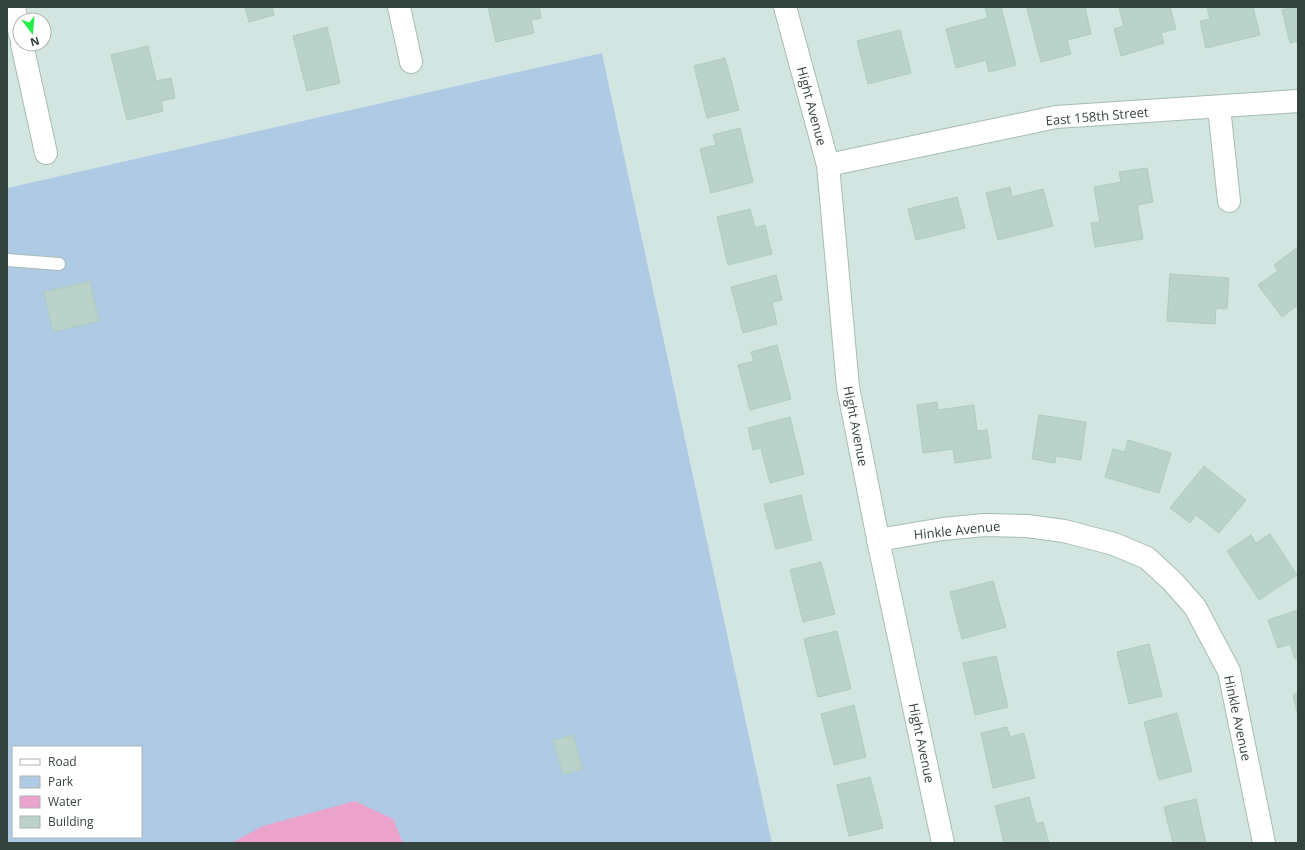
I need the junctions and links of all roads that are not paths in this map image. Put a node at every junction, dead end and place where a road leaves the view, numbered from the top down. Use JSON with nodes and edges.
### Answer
{"nodes":[{"id":1,"x":399,"y":7,"type":"edge"},
{"id":2,"x":785,"y":7,"type":"edge"},
{"id":3,"x":24,"y":52,"type":"edge"},
{"id":4,"x":411,"y":62,"type":"dead end"},
{"id":5,"x":1298,"y":101,"type":"edge"},
{"id":6,"x":1219,"y":107,"type":"junction"},
{"id":7,"x":46,"y":153,"type":"dead end"},
{"id":8,"x":828,"y":165,"type":"junction"},
{"id":9,"x":1229,"y":201,"type":"dead end"},
{"id":10,"x":7,"y":260,"type":"edge"},
{"id":11,"x":59,"y":264,"type":"dead end"},
{"id":12,"x":878,"y":540,"type":"junction"},
{"id":13,"x":943,"y":843,"type":"edge"},
{"id":14,"x":1264,"y":843,"type":"edge"}],
"edges":[{"from":1,"to":4,"type":"street"},
{"from":2,"to":8,"type":"street","name":"Hight Avenue"},
{"from":3,"to":7,"type":"street"},
{"from":5,"to":6,"type":"street","name":"East 158th Street"},
{"from":6,"to":8,"type":"street","name":"East 158th Street"},
{"from":6,"to":9,"type":"street"},
{"from":8,"to":12,"type":"street","name":"Hight Avenue"},
{"from":10,"to":11,"type":"lane"},
{"from":12,"to":13,"type":"street","name":"Hight Avenue"},
{"from":12,"to":14,"type":"street","name":"Hinkle Avenue"}]}
